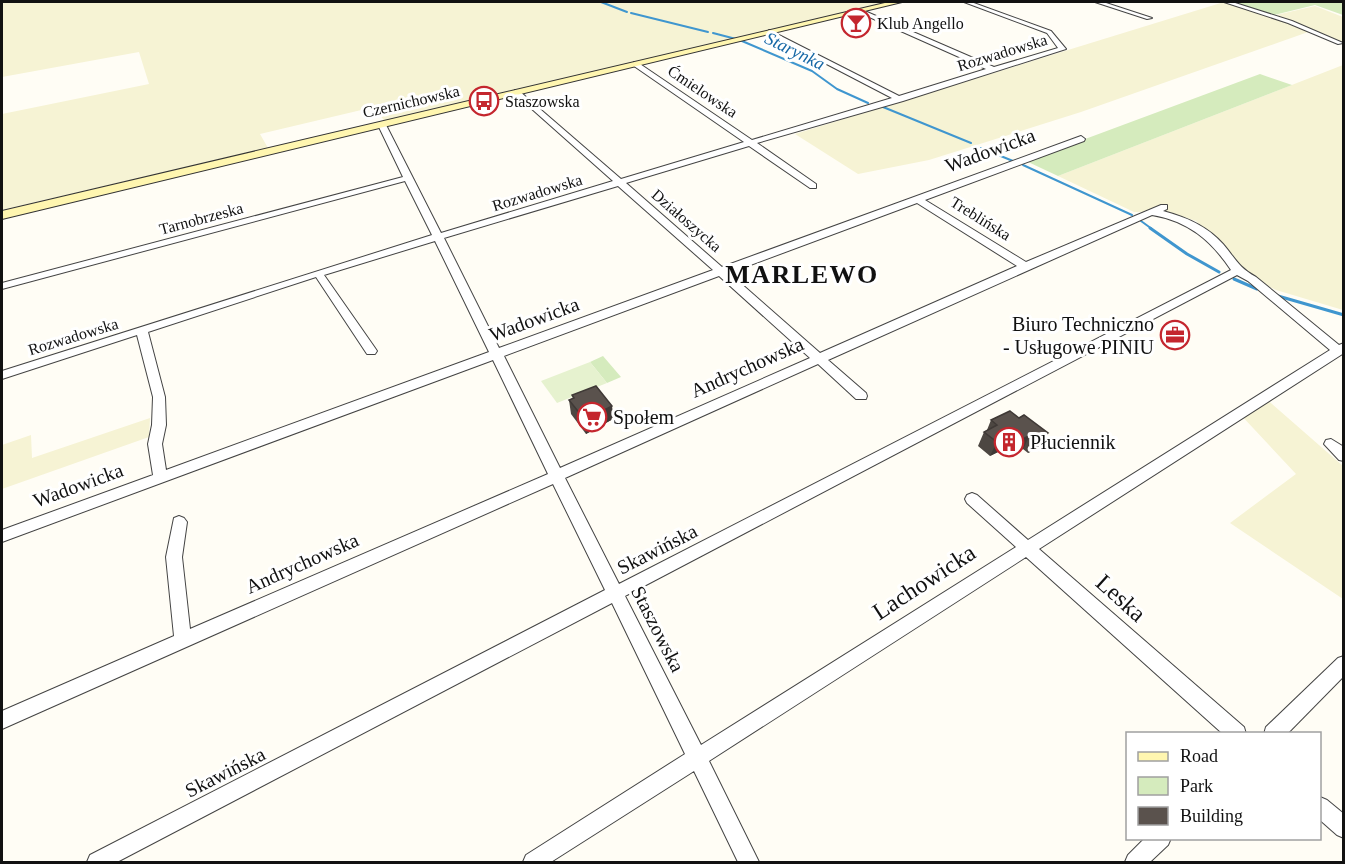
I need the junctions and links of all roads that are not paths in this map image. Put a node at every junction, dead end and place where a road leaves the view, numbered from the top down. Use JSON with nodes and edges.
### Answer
{"nodes":[{"id":1,"x":898,"y":2,"type":"edge"},
{"id":2,"x":967,"y":2,"type":"edge"},
{"id":3,"x":1098,"y":2,"type":"edge"},
{"id":4,"x":1227,"y":2,"type":"edge"},
{"id":5,"x":860,"y":11,"type":"junction"},
{"id":6,"x":1149,"y":18,"type":"dead end"},
{"id":7,"x":769,"y":32,"type":"junction"},
{"id":8,"x":1340,"y":43,"type":"dead end"},
{"id":9,"x":637,"y":64,"type":"junction"},
{"id":10,"x":994,"y":70,"type":"junction"},
{"id":11,"x":518,"y":92,"type":"junction"},
{"id":12,"x":900,"y":99,"type":"junction"},
{"id":13,"x":382,"y":125,"type":"junction"},
{"id":14,"x":1081,"y":139,"type":"dead end"},
{"id":15,"x":752,"y":143,"type":"junction"},
{"id":16,"x":408,"y":178,"type":"junction"},
{"id":17,"x":620,"y":183,"type":"junction"},
{"id":18,"x":813,"y":186,"type":"dead end"},
{"id":19,"x":917,"y":199,"type":"junction"},
{"id":20,"x":1164,"y":207,"type":"dead end"},
{"id":21,"x":1151,"y":212,"type":"junction"},
{"id":22,"x":2,"y":215,"type":"edge"},
{"id":23,"x":438,"y":238,"type":"junction"},
{"id":24,"x":1026,"y":267,"type":"junction"},
{"id":25,"x":721,"y":272,"type":"junction"},
{"id":26,"x":1235,"y":272,"type":"junction"},
{"id":27,"x":318,"y":273,"type":"junction"},
{"id":28,"x":2,"y":286,"type":"edge"},
{"id":29,"x":142,"y":331,"type":"junction"},
{"id":30,"x":1341,"y":348,"type":"edge"},
{"id":31,"x":371,"y":351,"type":"dead end"},
{"id":32,"x":497,"y":355,"type":"junction"},
{"id":33,"x":818,"y":360,"type":"junction"},
{"id":34,"x":2,"y":375,"type":"edge"},
{"id":35,"x":861,"y":396,"type":"dead end"},
{"id":36,"x":1331,"y":444,"type":"dead end"},
{"id":37,"x":1344,"y":456,"type":"edge"},
{"id":38,"x":160,"y":476,"type":"junction"},
{"id":39,"x":556,"y":476,"type":"junction"},
{"id":40,"x":972,"y":499,"type":"dead end"},
{"id":41,"x":179,"y":522,"type":"dead end"},
{"id":42,"x":2,"y":536,"type":"edge"},
{"id":43,"x":1027,"y":546,"type":"junction"},
{"id":44,"x":615,"y":594,"type":"junction"},
{"id":45,"x":183,"y":640,"type":"junction"},
{"id":46,"x":1344,"y":664,"type":"edge"},
{"id":47,"x":2,"y":720,"type":"edge"},
{"id":48,"x":1235,"y":732,"type":"edge"},
{"id":49,"x":1275,"y":732,"type":"edge"},
{"id":50,"x":697,"y":758,"type":"junction"},
{"id":51,"x":1321,"y":808,"type":"edge"},
{"id":52,"x":1344,"y":828,"type":"edge"},
{"id":53,"x":1159,"y":840,"type":"edge"},
{"id":54,"x":97,"y":862,"type":"edge"},
{"id":55,"x":533,"y":862,"type":"edge"},
{"id":56,"x":749,"y":862,"type":"edge"},
{"id":57,"x":1135,"y":862,"type":"edge"}],
"edges":[{"from":1,"to":5,"type":"street","name":"Czernichowska"},
{"from":2,"to":10,"type":"street","name":"Rozwadowska"},
{"from":3,"to":6,"type":"street"},
{"from":4,"to":8,"type":"street"},
{"from":5,"to":7,"type":"street","name":"Czernichowska"},
{"from":5,"to":10,"type":"street"},
{"from":7,"to":9,"type":"street","name":"Czernichowska"},
{"from":7,"to":12,"type":"street"},
{"from":9,"to":11,"type":"street","name":"Czernichowska"},
{"from":9,"to":15,"type":"street","name":"Ćmielowska"},
{"from":10,"to":12,"type":"street","name":"Rozwadowska"},
{"from":11,"to":13,"type":"street","name":"Czernichowska"},
{"from":11,"to":17,"type":"street","name":"Działoszycka"},
{"from":12,"to":15,"type":"street","name":"Rozwadowska"},
{"from":13,"to":16,"type":"street","name":"Staszowska"},
{"from":13,"to":22,"type":"street","name":"Czernichowska"},
{"from":14,"to":19,"type":"street","name":"Wadowicka"},
{"from":15,"to":17,"type":"street","name":"Rozwadowska"},
{"from":15,"to":18,"type":"street","name":"Ćmielowska"},
{"from":16,"to":23,"type":"street","name":"Staszowska"},
{"from":16,"to":28,"type":"street","name":"Tarnobrzeska"},
{"from":17,"to":23,"type":"street","name":"Rozwadowska"},
{"from":17,"to":25,"type":"street","name":"Działoszycka"},
{"from":19,"to":24,"type":"street","name":"Treblińska"},
{"from":19,"to":25,"type":"street","name":"Wadowicka"},
{"from":20,"to":21,"type":"street","name":"Andrychowska"},
{"from":21,"to":24,"type":"street","name":"Andrychowska"},
{"from":21,"to":26,"type":"street"},
{"from":23,"to":27,"type":"street","name":"Rozwadowska"},
{"from":23,"to":32,"type":"street","name":"Staszowska"},
{"from":24,"to":33,"type":"street","name":"Andrychowska"},
{"from":25,"to":32,"type":"street","name":"Wadowicka"},
{"from":25,"to":33,"type":"street","name":"Działoszycka"},
{"from":26,"to":30,"type":"street"},
{"from":26,"to":44,"type":"street","name":"Skawińska"},
{"from":27,"to":29,"type":"street","name":"Rozwadowska"},
{"from":27,"to":31,"type":"street"},
{"from":29,"to":34,"type":"street","name":"Rozwadowska"},
{"from":29,"to":38,"type":"street"},
{"from":30,"to":43,"type":"street","name":"Lachowicka"},
{"from":32,"to":38,"type":"street","name":"Wadowicka"},
{"from":32,"to":39,"type":"street","name":"Staszowska"},
{"from":33,"to":35,"type":"street","name":"Działoszycka"},
{"from":33,"to":39,"type":"street","name":"Andrychowska"},
{"from":36,"to":37,"type":"street"},
{"from":38,"to":42,"type":"street","name":"Wadowicka"},
{"from":39,"to":44,"type":"street","name":"Staszowska"},
{"from":39,"to":45,"type":"street","name":"Andrychowska"},
{"from":40,"to":43,"type":"street","name":"Leska"},
{"from":41,"to":45,"type":"street"},
{"from":43,"to":48,"type":"street","name":"Leska"},
{"from":43,"to":50,"type":"street","name":"Lachowicka"},
{"from":44,"to":50,"type":"street","name":"Staszowska"},
{"from":44,"to":54,"type":"street","name":"Skawińska"},
{"from":45,"to":47,"type":"street","name":"Andrychowska"},
{"from":46,"to":49,"type":"street"},
{"from":50,"to":55,"type":"street","name":"Lachowicka"},
{"from":50,"to":56,"type":"street","name":"Staszowska"},
{"from":51,"to":52,"type":"street"},
{"from":53,"to":57,"type":"street"}]}
